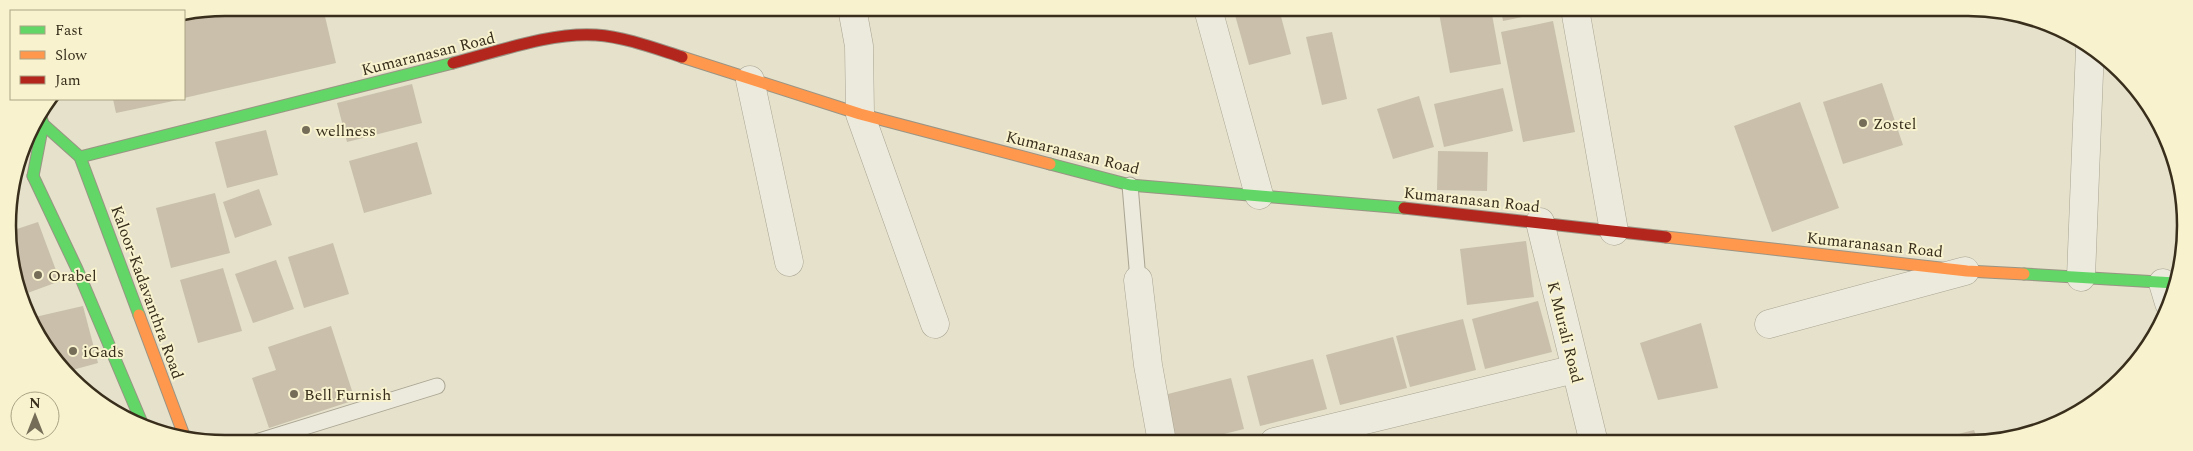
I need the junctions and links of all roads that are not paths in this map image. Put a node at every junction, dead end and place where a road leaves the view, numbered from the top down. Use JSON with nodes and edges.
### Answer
{"nodes":[{"id":1,"x":854,"y":16,"type":"edge"},
{"id":2,"x":1210,"y":16,"type":"edge"},
{"id":3,"x":1575,"y":16,"type":"edge"},
{"id":4,"x":2090,"y":56,"type":"edge"},
{"id":5,"x":750,"y":80,"type":"junction"},
{"id":6,"x":860,"y":114,"type":"junction"},
{"id":7,"x":43,"y":122,"type":"edge"},
{"id":8,"x":40,"y":128,"type":"edge"},
{"id":9,"x":80,"y":158,"type":"junction"},
{"id":10,"x":1130,"y":185,"type":"junction"},
{"id":11,"x":1259,"y":195,"type":"junction"},
{"id":12,"x":1540,"y":222,"type":"junction"},
{"id":13,"x":1614,"y":231,"type":"junction"},
{"id":14,"x":789,"y":262,"type":"dead end"},
{"id":15,"x":1967,"y":271,"type":"junction"},
{"id":16,"x":2081,"y":277,"type":"junction"},
{"id":17,"x":1138,"y":280,"type":"joint"},
{"id":18,"x":2167,"y":289,"type":"edge"},
{"id":19,"x":935,"y":324,"type":"dead end"},
{"id":20,"x":1769,"y":324,"type":"dead end"},
{"id":21,"x":1575,"y":369,"type":"junction"},
{"id":22,"x":437,"y":386,"type":"dead end"},
{"id":23,"x":139,"y":416,"type":"edge"},
{"id":24,"x":182,"y":430,"type":"edge"},
{"id":25,"x":279,"y":435,"type":"edge"},
{"id":26,"x":1161,"y":435,"type":"edge"},
{"id":27,"x":1303,"y":435,"type":"edge"},
{"id":28,"x":1592,"y":435,"type":"edge"}],
"edges":[{"from":1,"to":6,"type":"street"},
{"from":2,"to":11,"type":"street"},
{"from":3,"to":13,"type":"street"},
{"from":4,"to":16,"type":"street"},
{"from":5,"to":6,"type":"street","name":"Kumaranasan Road"},
{"from":5,"to":9,"type":"street","name":"Kumaranasan Road"},
{"from":5,"to":14,"type":"street"},
{"from":6,"to":10,"type":"street","name":"Kumaranasan Road"},
{"from":6,"to":19,"type":"street"},
{"from":7,"to":9,"type":"street"},
{"from":8,"to":23,"type":"street"},
{"from":9,"to":24,"type":"street","name":"Kaloor-Kadavanthra Road"},
{"from":10,"to":11,"type":"street","name":"Kumaranasan Road"},
{"from":10,"to":17,"type":"lane"},
{"from":11,"to":12,"type":"street","name":"Kumaranasan Road"},
{"from":12,"to":13,"type":"street","name":"Kumaranasan Road"},
{"from":12,"to":21,"type":"street","name":"K Murali Road"},
{"from":13,"to":15,"type":"street","name":"Kumaranasan Road"},
{"from":15,"to":16,"type":"street","name":"Kumaranasan Road"},
{"from":15,"to":20,"type":"street"},
{"from":16,"to":18,"type":"street","name":"Kumaranasan Road"},
{"from":17,"to":26,"type":"street"},
{"from":21,"to":27,"type":"street"},
{"from":21,"to":28,"type":"street","name":"K Murali Road"},
{"from":22,"to":25,"type":"lane"}]}
